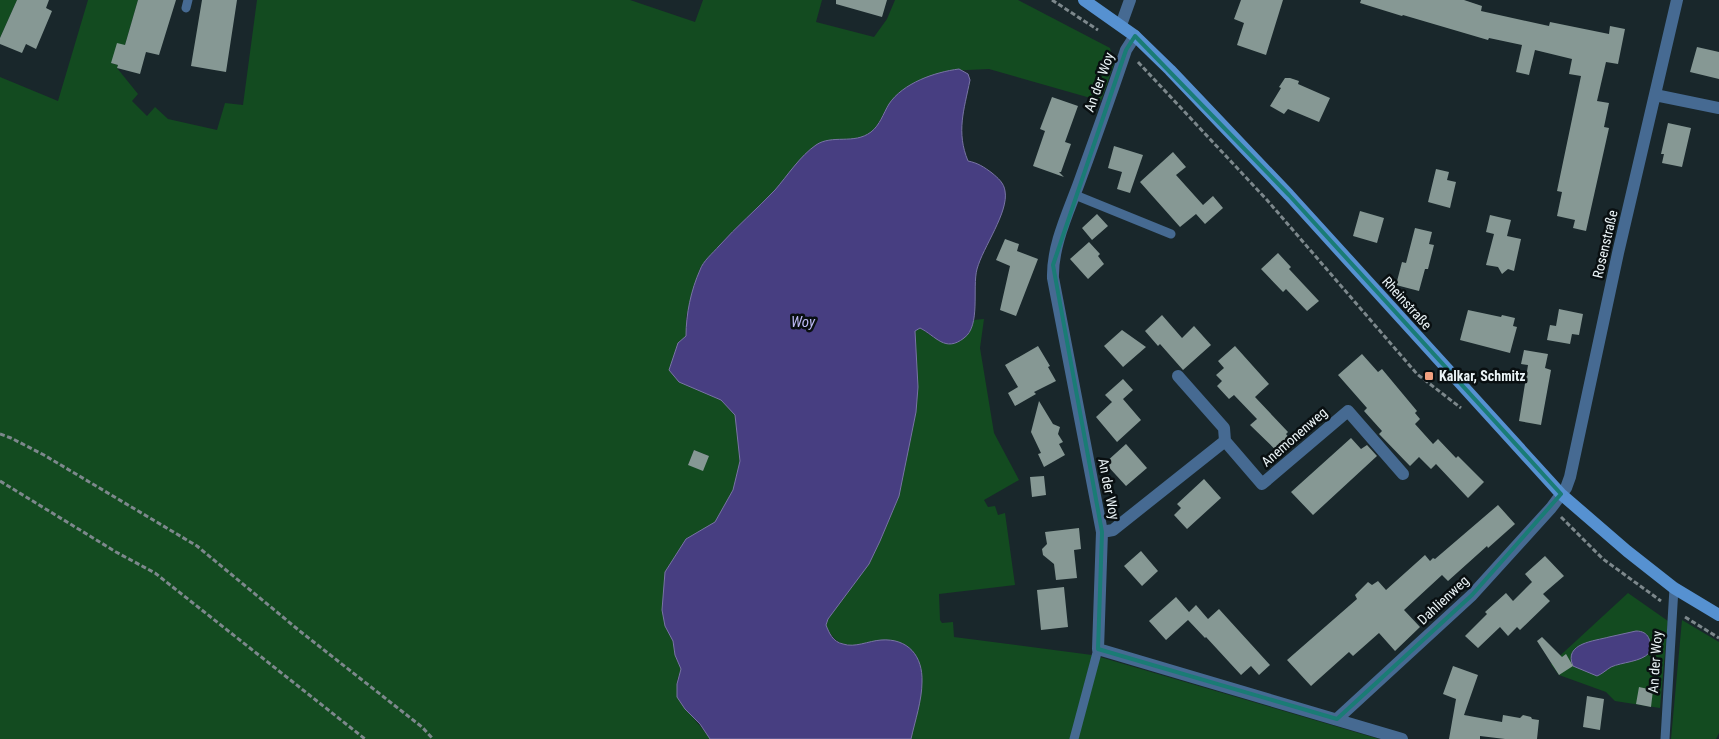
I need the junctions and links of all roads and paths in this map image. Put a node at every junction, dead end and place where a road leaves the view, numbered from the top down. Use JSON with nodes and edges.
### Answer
{"nodes":[{"id":1,"x":1052,"y":0,"type":"edge"},
{"id":2,"x":1084,"y":0,"type":"edge"},
{"id":3,"x":1130,"y":0,"type":"edge"},
{"id":4,"x":1677,"y":0,"type":"edge"},
{"id":5,"x":1121,"y":25,"type":"junction"},
{"id":6,"x":1103,"y":34,"type":"dead end"},
{"id":7,"x":1135,"y":36,"type":"junction"},
{"id":8,"x":1126,"y":50,"type":"junction"},
{"id":9,"x":1655,"y":95,"type":"junction"},
{"id":10,"x":1719,"y":108,"type":"edge"},
{"id":11,"x":1075,"y":195,"type":"junction"},
{"id":12,"x":1170,"y":234,"type":"dead end"},
{"id":13,"x":1178,"y":376,"type":"dead end"},
{"id":14,"x":1463,"y":410,"type":"dead end"},
{"id":15,"x":0,"y":434,"type":"edge"},
{"id":16,"x":1225,"y":441,"type":"junction"},
{"id":17,"x":1402,"y":474,"type":"dead end"},
{"id":18,"x":0,"y":481,"type":"edge"},
{"id":19,"x":1561,"y":494,"type":"junction"},
{"id":20,"x":1551,"y":508,"type":"junction"},
{"id":21,"x":1102,"y":532,"type":"junction"},
{"id":22,"x":1674,"y":588,"type":"junction"},
{"id":23,"x":1674,"y":610,"type":"junction"},
{"id":24,"x":1719,"y":615,"type":"edge"},
{"id":25,"x":1719,"y":638,"type":"edge"},
{"id":26,"x":1098,"y":649,"type":"junction"},
{"id":27,"x":1337,"y":719,"type":"junction"},
{"id":28,"x":365,"y":739,"type":"edge"},
{"id":29,"x":433,"y":739,"type":"edge"},
{"id":30,"x":1074,"y":739,"type":"edge"},
{"id":31,"x":1402,"y":739,"type":"edge"},
{"id":32,"x":1665,"y":739,"type":"edge"}],
"edges":[{"from":1,"to":6,"type":"path"},
{"from":2,"to":5,"type":"main road","name":"Rheinstraße"},
{"from":3,"to":5,"type":"street"},
{"from":4,"to":9,"type":"street","name":"Rosenstraße"},
{"from":5,"to":7,"type":"main road","name":"Rheinstraße"},
{"from":7,"to":8,"type":"street","name":"An der Woy"},
{"from":7,"to":19,"type":"main road","name":"Rheinstraße"},
{"from":8,"to":11,"type":"street","name":"An der Woy"},
{"from":8,"to":14,"type":"path"},
{"from":9,"to":10,"type":"street"},
{"from":9,"to":19,"type":"street","name":"Rosenstraße"},
{"from":11,"to":12,"type":"lane"},
{"from":11,"to":21,"type":"street","name":"An der Woy"},
{"from":13,"to":16,"type":"street","name":"Anemonenweg"},
{"from":15,"to":29,"type":"path"},
{"from":16,"to":17,"type":"street","name":"Anemonenweg"},
{"from":16,"to":21,"type":"street"},
{"from":18,"to":28,"type":"path"},
{"from":19,"to":20,"type":"street","name":"Dahlienweg"},
{"from":19,"to":22,"type":"main road","name":"Rheinstraße"},
{"from":20,"to":23,"type":"path"},
{"from":20,"to":27,"type":"street","name":"Dahlienweg"},
{"from":21,"to":26,"type":"street","name":"An der Woy"},
{"from":22,"to":23,"type":"lane","name":"An der Woy"},
{"from":22,"to":24,"type":"main road","name":"Rheinstraße"},
{"from":23,"to":25,"type":"path"},
{"from":23,"to":32,"type":"lane","name":"An der Woy"},
{"from":26,"to":27,"type":"street"},
{"from":26,"to":30,"type":"lane"},
{"from":27,"to":31,"type":"street"}]}
